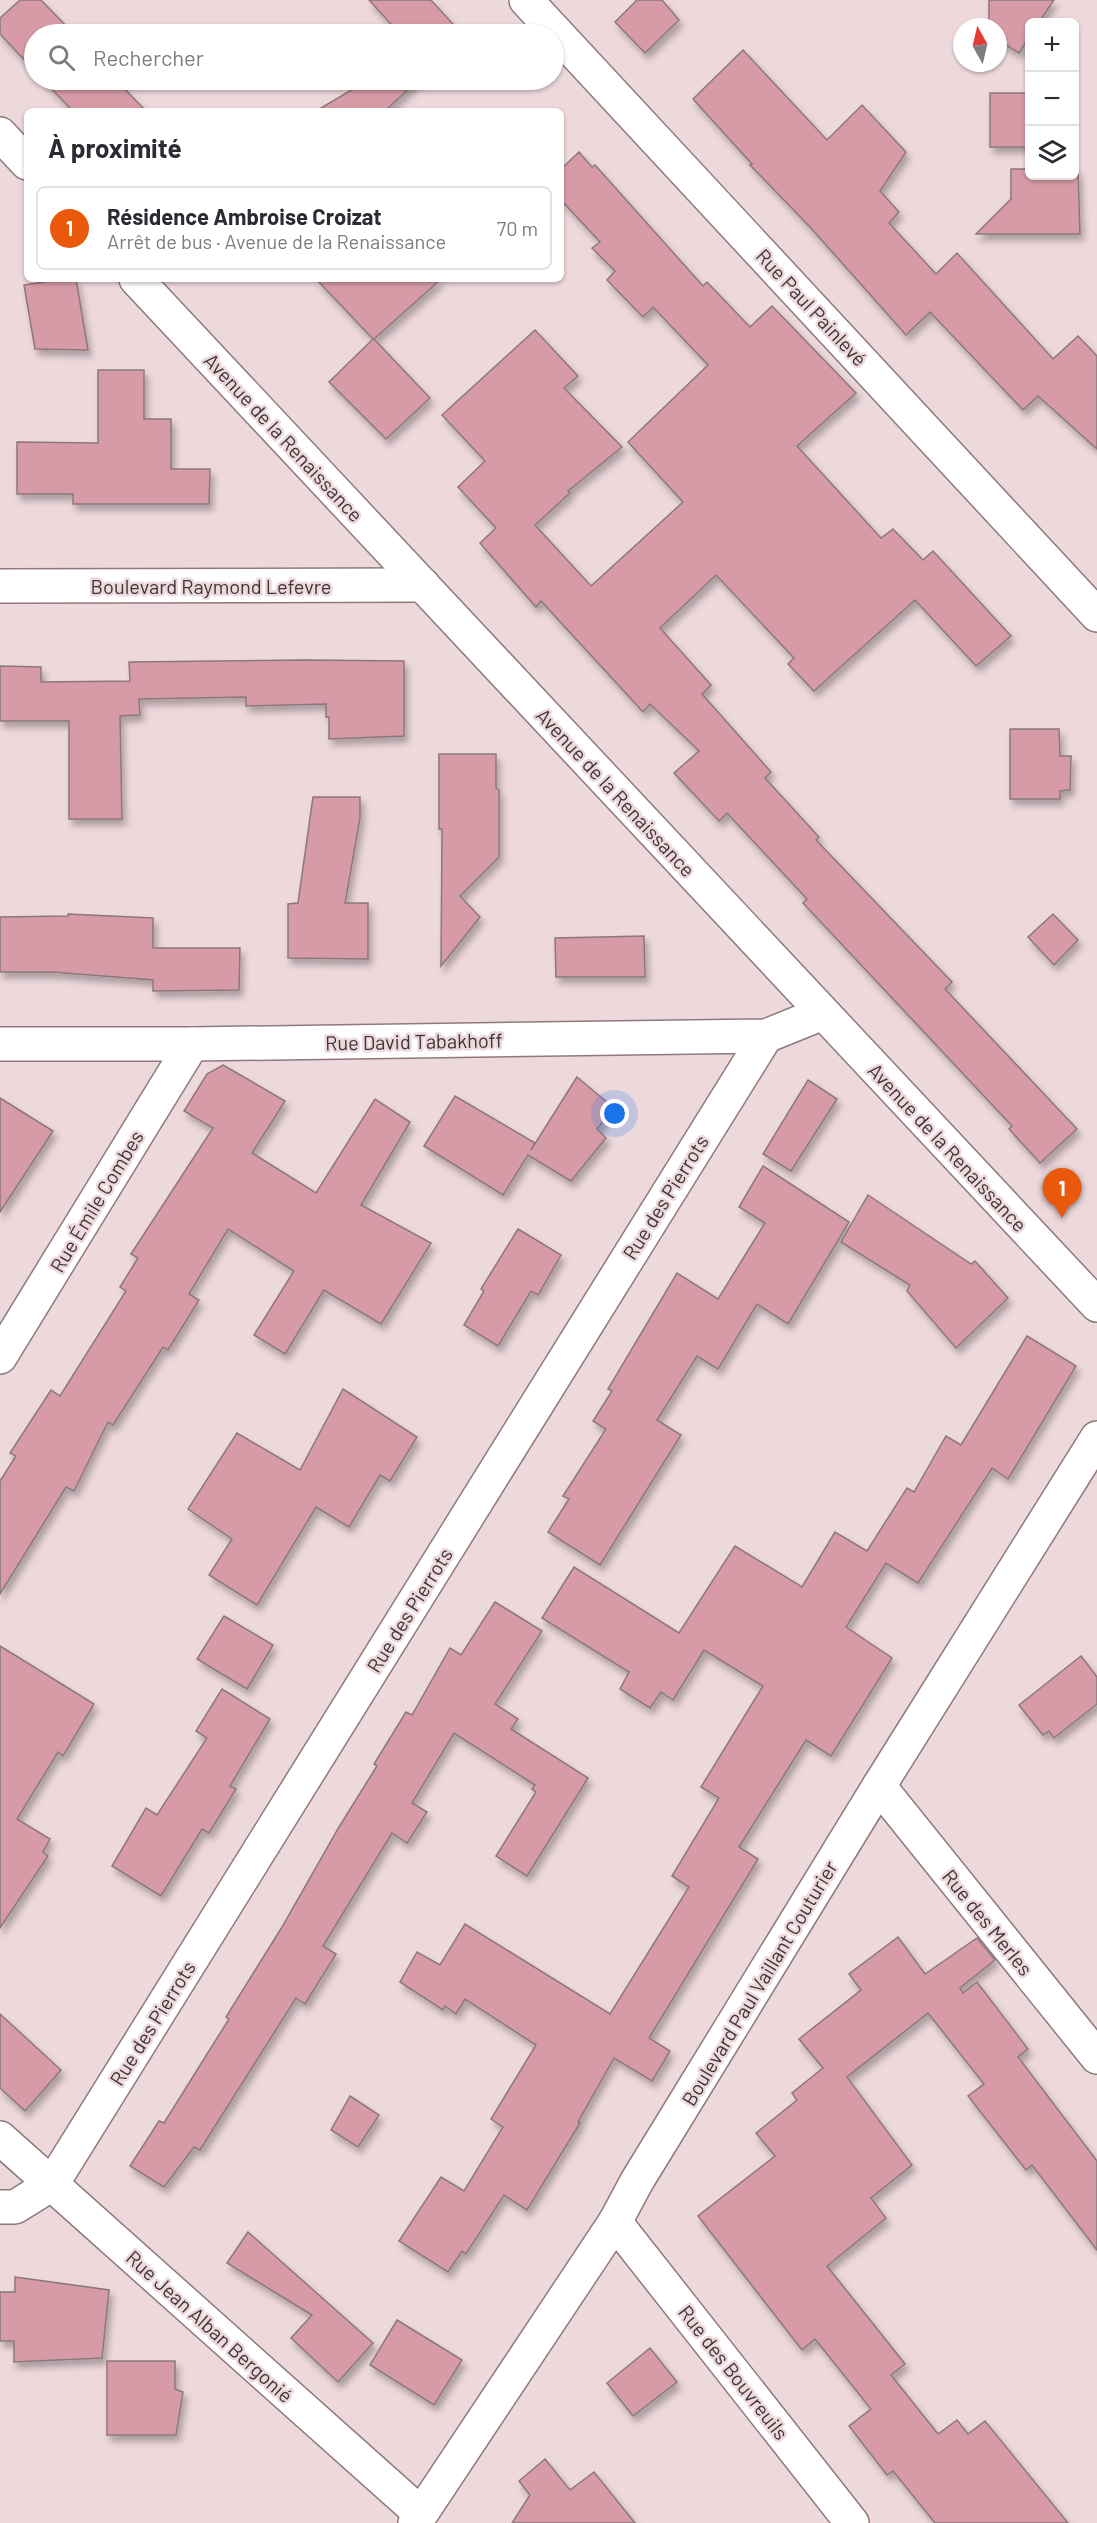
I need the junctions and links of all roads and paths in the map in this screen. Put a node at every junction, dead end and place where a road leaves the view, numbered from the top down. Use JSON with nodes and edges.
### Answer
{"nodes":[{"id":1,"x":526,"y":0,"type":"edge"},
{"id":2,"x":548,"y":24,"type":"edge"},
{"id":3,"x":564,"y":41,"type":"edge"},
{"id":4,"x":0,"y":134,"type":"edge"},
{"id":5,"x":24,"y":160,"type":"edge"},
{"id":6,"x":139,"y":282,"type":"edge"},
{"id":7,"x":423,"y":585,"type":"junction"},
{"id":8,"x":0,"y":586,"type":"edge"},
{"id":9,"x":1097,"y":615,"type":"edge"},
{"id":10,"x":822,"y":1013,"type":"junction"},
{"id":11,"x":766,"y":1036,"type":"junction"},
{"id":12,"x":0,"y":1044,"type":"edge"},
{"id":13,"x":192,"y":1044,"type":"junction"},
{"id":14,"x":1097,"y":1305,"type":"edge"},
{"id":15,"x":0,"y":1357,"type":"edge"},
{"id":16,"x":1097,"y":1438,"type":"edge"},
{"id":17,"x":879,"y":1786,"type":"junction"},
{"id":18,"x":1097,"y":2057,"type":"edge"},
{"id":19,"x":0,"y":2138,"type":"edge"},
{"id":20,"x":52,"y":2184,"type":"junction"},
{"id":21,"x":0,"y":2207,"type":"edge"},
{"id":22,"x":615,"y":2222,"type":"junction"},
{"id":23,"x":417,"y":2518,"type":"edge"},
{"id":24,"x":852,"y":2523,"type":"edge"}],
"edges":[{"from":1,"to":2,"type":"street","name":"Rue Paul Painlevé"},
{"from":3,"to":9,"type":"street","name":"Rue Paul Painlevé"},
{"from":4,"to":5,"type":"street"},
{"from":6,"to":7,"type":"street","name":"Avenue de la Renaissance"},
{"from":7,"to":8,"type":"street","name":"Boulevard Raymond Lefevre"},
{"from":7,"to":10,"type":"street","name":"Avenue de la Renaissance"},
{"from":10,"to":11,"type":"street","name":"Rue David Tabakhoff"},
{"from":10,"to":14,"type":"street","name":"Avenue de la Renaissance"},
{"from":11,"to":13,"type":"street","name":"Rue David Tabakhoff"},
{"from":11,"to":20,"type":"street","name":"Rue des Pierrots"},
{"from":12,"to":13,"type":"street","name":"Rue David Tabakhoff"},
{"from":13,"to":15,"type":"street","name":"Rue Émile Combes"},
{"from":16,"to":17,"type":"street","name":"Boulevard Paul Vaillant Couturier"},
{"from":17,"to":18,"type":"street","name":"Rue des Merles"},
{"from":17,"to":22,"type":"street","name":"Boulevard Paul Vaillant Couturier"},
{"from":19,"to":20,"type":"street","name":"Rue Jean Alban Bergonié"},
{"from":20,"to":21,"type":"street"},
{"from":20,"to":23,"type":"street","name":"Rue Jean Alban Bergonié"},
{"from":22,"to":23,"type":"street","name":"Boulevard Paul Vaillant Couturier"},
{"from":22,"to":24,"type":"street","name":"Rue des Bouvreuils"}]}
